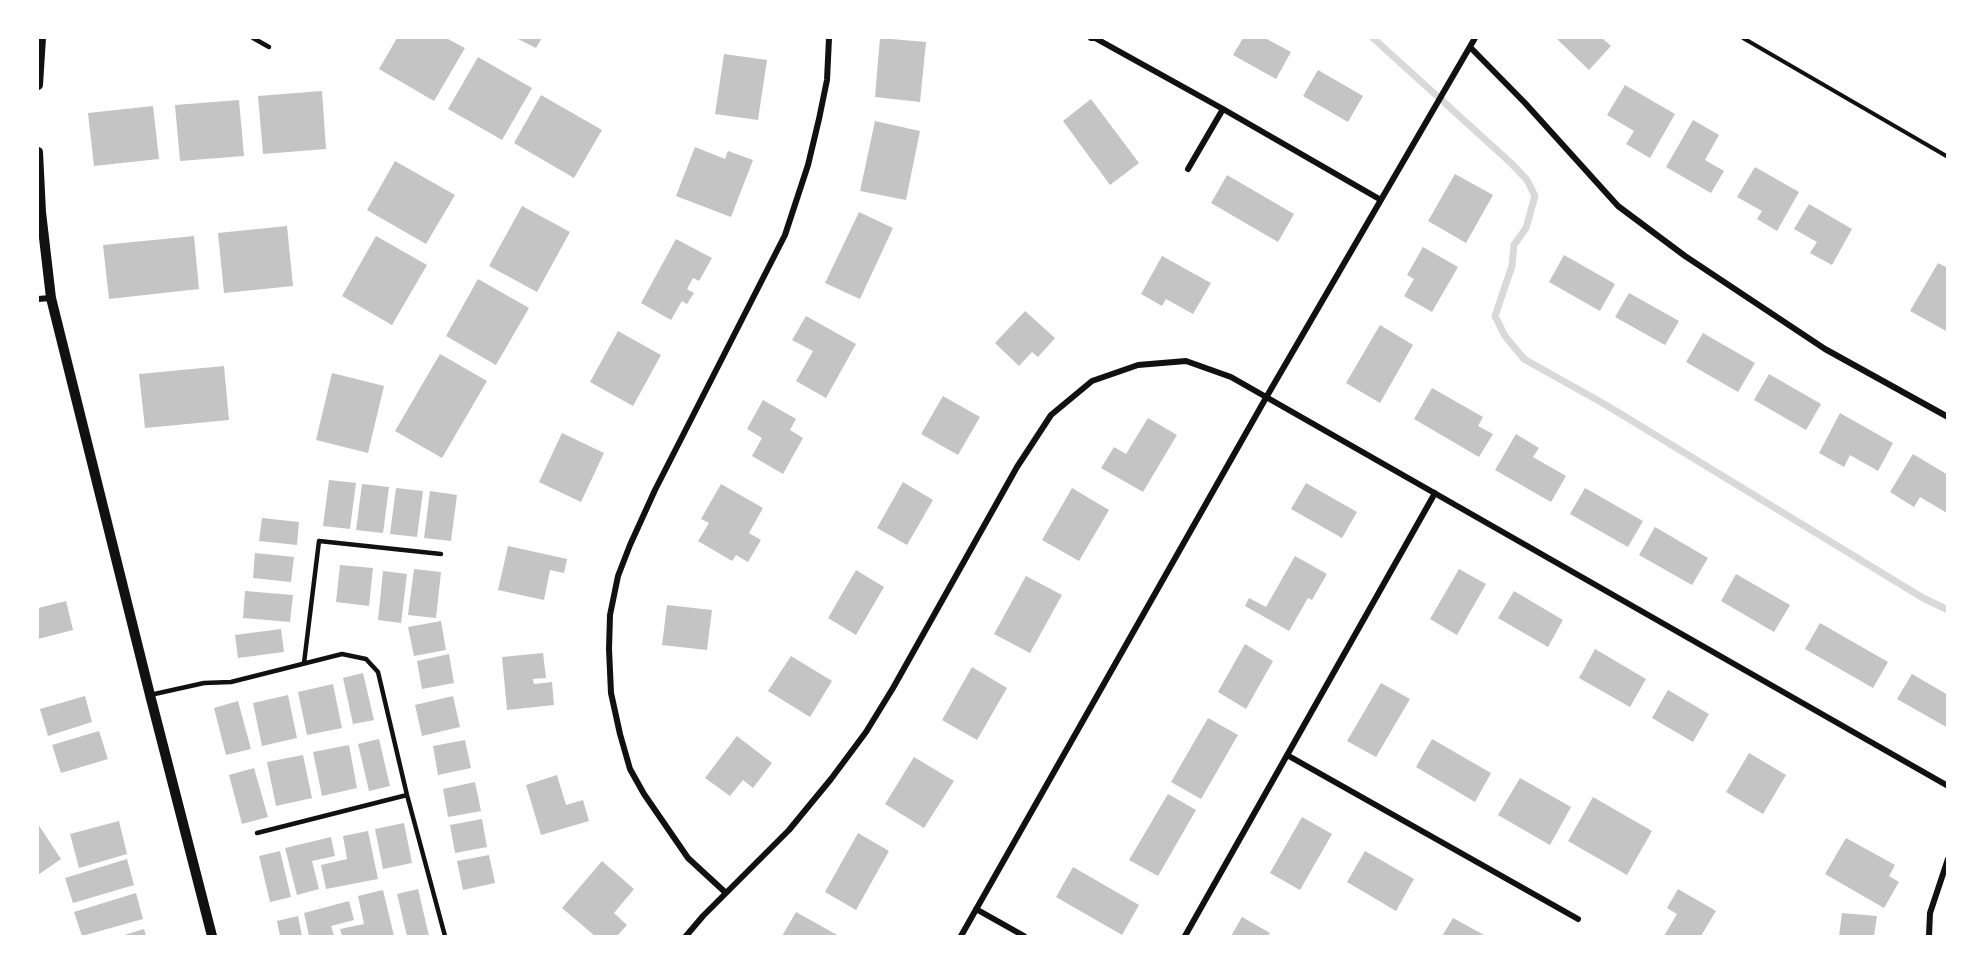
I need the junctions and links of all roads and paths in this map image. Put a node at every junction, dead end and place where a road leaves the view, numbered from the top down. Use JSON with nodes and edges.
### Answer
{"nodes":[{"id":1,"x":41,"y":38,"type":"edge"},
{"id":2,"x":253,"y":38,"type":"edge"},
{"id":3,"x":829,"y":38,"type":"edge"},
{"id":4,"x":1091,"y":38,"type":"edge"},
{"id":5,"x":1475,"y":38,"type":"edge"},
{"id":6,"x":1743,"y":38,"type":"edge"},
{"id":7,"x":1470,"y":46,"type":"junction"},
{"id":8,"x":269,"y":47,"type":"dead end"},
{"id":9,"x":38,"y":63,"type":"edge"},
{"id":10,"x":38,"y":85,"type":"edge"},
{"id":11,"x":1223,"y":109,"type":"junction"},
{"id":12,"x":38,"y":152,"type":"edge"},
{"id":13,"x":1947,"y":157,"type":"edge"},
{"id":14,"x":1188,"y":170,"type":"dead end"},
{"id":15,"x":1381,"y":200,"type":"junction"},
{"id":16,"x":51,"y":298,"type":"junction"},
{"id":17,"x":38,"y":299,"type":"edge"},
{"id":18,"x":1267,"y":396,"type":"junction"},
{"id":19,"x":1947,"y":417,"type":"edge"},
{"id":20,"x":1435,"y":493,"type":"junction"},
{"id":21,"x":441,"y":554,"type":"dead end"},
{"id":22,"x":304,"y":663,"type":"junction"},
{"id":23,"x":150,"y":695,"type":"junction"},
{"id":24,"x":1287,"y":754,"type":"junction"},
{"id":25,"x":1947,"y":786,"type":"edge"},
{"id":26,"x":407,"y":795,"type":"junction"},
{"id":27,"x":257,"y":833,"type":"dead end"},
{"id":28,"x":1947,"y":859,"type":"edge"},
{"id":29,"x":726,"y":893,"type":"junction"},
{"id":30,"x":976,"y":909,"type":"junction"},
{"id":31,"x":1578,"y":920,"type":"dead end"},
{"id":32,"x":212,"y":936,"type":"edge"},
{"id":33,"x":444,"y":936,"type":"edge"},
{"id":34,"x":686,"y":936,"type":"edge"},
{"id":35,"x":961,"y":936,"type":"edge"},
{"id":36,"x":1024,"y":936,"type":"edge"},
{"id":37,"x":1185,"y":936,"type":"edge"},
{"id":38,"x":1929,"y":936,"type":"edge"}],
"edges":[{"from":1,"to":9,"type":"street"},
{"from":2,"to":8,"type":"lane"},
{"from":3,"to":29,"type":"street"},
{"from":4,"to":11,"type":"street"},
{"from":5,"to":7,"type":"street"},
{"from":6,"to":13,"type":"path"},
{"from":7,"to":15,"type":"street"},
{"from":7,"to":19,"type":"street"},
{"from":9,"to":10,"type":"street"},
{"from":11,"to":14,"type":"street"},
{"from":11,"to":15,"type":"street"},
{"from":12,"to":16,"type":"street"},
{"from":15,"to":18,"type":"street"},
{"from":16,"to":17,"type":"street"},
{"from":16,"to":23,"type":"street"},
{"from":18,"to":20,"type":"street"},
{"from":18,"to":29,"type":"street"},
{"from":18,"to":30,"type":"street"},
{"from":20,"to":24,"type":"street"},
{"from":20,"to":25,"type":"street"},
{"from":21,"to":22,"type":"lane"},
{"from":22,"to":23,"type":"lane"},
{"from":22,"to":26,"type":"lane"},
{"from":23,"to":32,"type":"street"},
{"from":24,"to":31,"type":"street"},
{"from":24,"to":37,"type":"street"},
{"from":26,"to":27,"type":"lane"},
{"from":26,"to":33,"type":"lane"},
{"from":28,"to":38,"type":"street"},
{"from":29,"to":34,"type":"street"},
{"from":30,"to":35,"type":"street"},
{"from":30,"to":36,"type":"street"}]}
